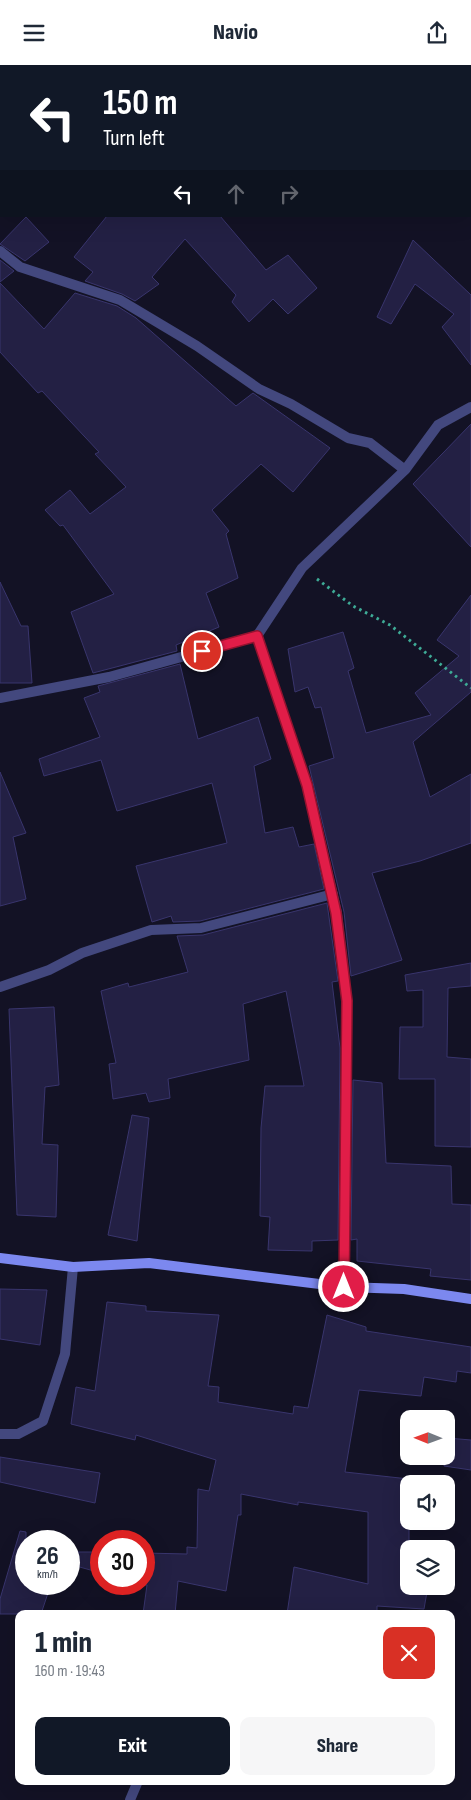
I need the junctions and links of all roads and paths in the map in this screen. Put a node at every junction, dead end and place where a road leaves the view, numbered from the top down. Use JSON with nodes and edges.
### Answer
{"nodes":[{"id":1,"x":0,"y":251,"type":"edge"},
{"id":2,"x":471,"y":407,"type":"edge"},
{"id":3,"x":405,"y":470,"type":"junction"},
{"id":4,"x":302,"y":568,"type":"junction"},
{"id":5,"x":257,"y":636,"type":"junction"},
{"id":6,"x":471,"y":688,"type":"edge"},
{"id":7,"x":0,"y":699,"type":"edge"},
{"id":8,"x":334,"y":894,"type":"junction"},
{"id":9,"x":0,"y":987,"type":"edge"},
{"id":10,"x":0,"y":1258,"type":"edge"},
{"id":11,"x":73,"y":1267,"type":"junction"},
{"id":12,"x":344,"y":1287,"type":"junction"},
{"id":13,"x":471,"y":1299,"type":"edge"},
{"id":14,"x":0,"y":1434,"type":"edge"},
{"id":15,"x":136,"y":1785,"type":"edge"},
{"id":16,"x":130,"y":1800,"type":"edge"}],
"edges":[{"from":1,"to":3,"type":"street"},
{"from":2,"to":3,"type":"street"},
{"from":3,"to":4,"type":"street"},
{"from":4,"to":5,"type":"street"},
{"from":4,"to":6,"type":"path"},
{"from":5,"to":7,"type":"street"},
{"from":5,"to":8,"type":"street"},
{"from":8,"to":9,"type":"street"},
{"from":8,"to":12,"type":"street"},
{"from":10,"to":11,"type":"street"},
{"from":11,"to":12,"type":"street"},
{"from":11,"to":14,"type":"street"},
{"from":12,"to":13,"type":"street"},
{"from":15,"to":16,"type":"street"}]}
